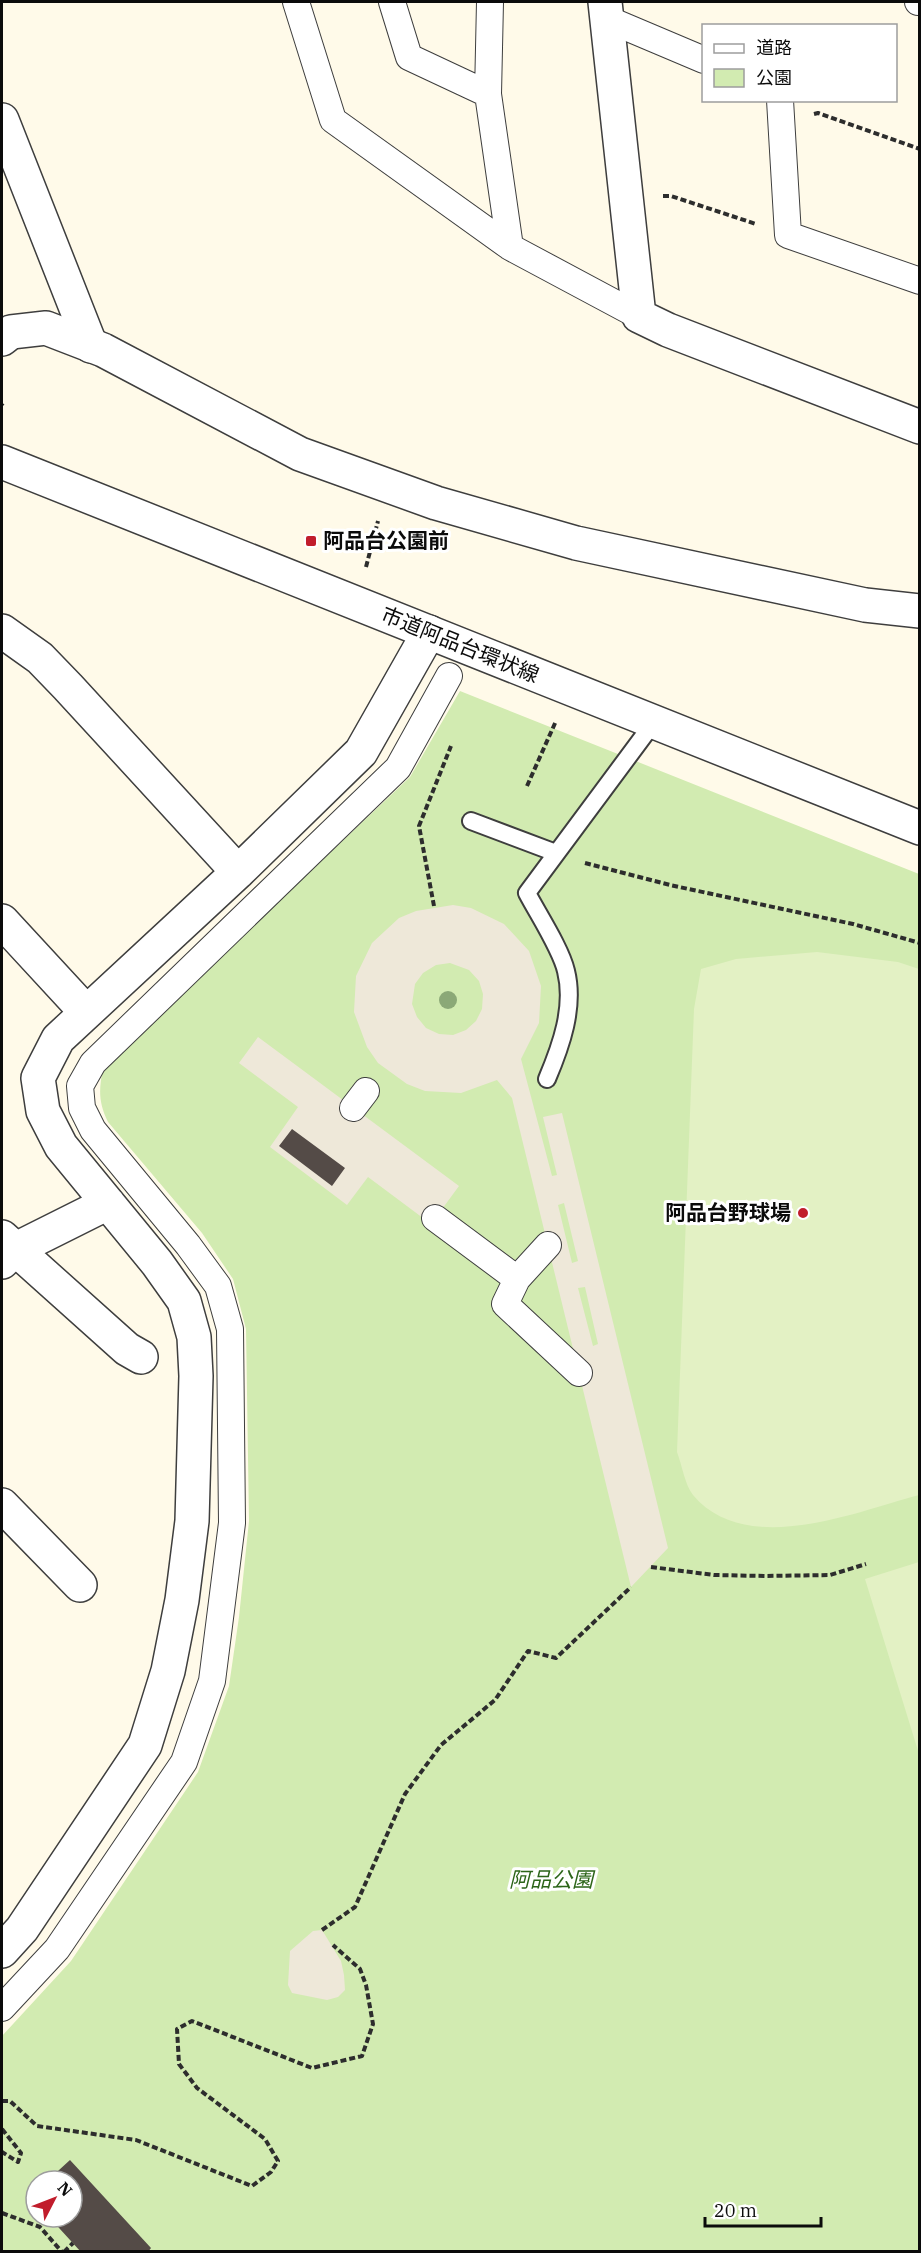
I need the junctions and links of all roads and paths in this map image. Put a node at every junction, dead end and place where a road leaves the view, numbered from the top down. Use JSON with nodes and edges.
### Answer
{"nodes":[{"id":1,"x":296,"y":2,"type":"edge"},
{"id":2,"x":392,"y":2,"type":"edge"},
{"id":3,"x":490,"y":2,"type":"edge"},
{"id":4,"x":606,"y":10,"type":"edge"},
{"id":5,"x":702,"y":59,"type":"edge"},
{"id":6,"x":488,"y":94,"type":"junction"},
{"id":7,"x":780,"y":110,"type":"edge"},
{"id":8,"x":2,"y":120,"type":"edge"},
{"id":9,"x":920,"y":150,"type":"edge"},
{"id":10,"x":627,"y":196,"type":"junction"},
{"id":11,"x":788,"y":235,"type":"junction"},
{"id":12,"x":510,"y":247,"type":"junction"},
{"id":13,"x":920,"y":281,"type":"edge"},
{"id":14,"x":639,"y":316,"type":"junction"},
{"id":15,"x":2,"y":339,"type":"edge"},
{"id":16,"x":92,"y":346,"type":"junction"},
{"id":17,"x":920,"y":427,"type":"edge"},
{"id":18,"x":2,"y":462,"type":"edge"},
{"id":19,"x":379,"y":515,"type":"dead end"},
{"id":20,"x":366,"y":567,"type":"dead end"},
{"id":21,"x":920,"y":611,"type":"edge"},
{"id":22,"x":2,"y":631,"type":"edge"},
{"id":23,"x":429,"y":632,"type":"junction"},
{"id":24,"x":449,"y":676,"type":"dead end"},
{"id":25,"x":557,"y":720,"type":"dead end"},
{"id":26,"x":654,"y":722,"type":"junction"},
{"id":27,"x":453,"y":740,"type":"dead end"},
{"id":28,"x":527,"y":786,"type":"dead end"},
{"id":29,"x":471,"y":821,"type":"dead end"},
{"id":30,"x":920,"y":828,"type":"edge"},
{"id":31,"x":556,"y":853,"type":"junction"},
{"id":32,"x":238,"y":872,"type":"junction"},
{"id":33,"x":434,"y":906,"type":"dead end"},
{"id":34,"x":2,"y":921,"type":"edge"},
{"id":35,"x":920,"y":943,"type":"edge"},
{"id":36,"x":86,"y":1012,"type":"junction"},
{"id":37,"x":547,"y":1079,"type":"dead end"},
{"id":38,"x":108,"y":1203,"type":"junction"},
{"id":39,"x":435,"y":1218,"type":"dead end"},
{"id":40,"x":548,"y":1245,"type":"dead end"},
{"id":41,"x":6,"y":1250,"type":"edge"},
{"id":42,"x":517,"y":1279,"type":"junction"},
{"id":43,"x":141,"y":1358,"type":"dead end"},
{"id":44,"x":579,"y":1373,"type":"dead end"},
{"id":45,"x":2,"y":1505,"type":"edge"},
{"id":46,"x":866,"y":1564,"type":"dead end"},
{"id":47,"x":651,"y":1567,"type":"dead end"},
{"id":48,"x":81,"y":1585,"type":"dead end"},
{"id":49,"x":631,"y":1587,"type":"dead end"},
{"id":50,"x":322,"y":1930,"type":"dead end"},
{"id":51,"x":333,"y":1945,"type":"dead end"},
{"id":52,"x":2,"y":1951,"type":"edge"},
{"id":53,"x":2,"y":2008,"type":"edge"},
{"id":54,"x":2,"y":2101,"type":"edge"},
{"id":55,"x":2,"y":2129,"type":"edge"},
{"id":56,"x":2,"y":2152,"type":"edge"},
{"id":57,"x":2,"y":2213,"type":"edge"},
{"id":58,"x":73,"y":2243,"type":"dead end"},
{"id":59,"x":63,"y":2252,"type":"edge"}],
"edges":[{"from":1,"to":12,"type":"street"},
{"from":2,"to":6,"type":"street"},
{"from":3,"to":6,"type":"street"},
{"from":4,"to":5,"type":"street"},
{"from":4,"to":10,"type":"street"},
{"from":6,"to":12,"type":"street"},
{"from":7,"to":9,"type":"path"},
{"from":7,"to":11,"type":"street"},
{"from":8,"to":16,"type":"street"},
{"from":10,"to":11,"type":"path"},
{"from":10,"to":14,"type":"street"},
{"from":11,"to":13,"type":"street"},
{"from":12,"to":14,"type":"street"},
{"from":14,"to":17,"type":"street"},
{"from":15,"to":16,"type":"street"},
{"from":16,"to":21,"type":"street"},
{"from":18,"to":23,"type":"street","name":"市道阿品台環状線"},
{"from":19,"to":20,"type":"path"},
{"from":22,"to":32,"type":"street"},
{"from":23,"to":26,"type":"street","name":"市道阿品台環状線"},
{"from":23,"to":32,"type":"street"},
{"from":24,"to":53,"type":"street"},
{"from":25,"to":28,"type":"path"},
{"from":26,"to":30,"type":"street","name":"市道阿品台環状線"},
{"from":26,"to":31,"type":"lane"},
{"from":27,"to":33,"type":"path"},
{"from":29,"to":31,"type":"lane"},
{"from":31,"to":35,"type":"path"},
{"from":31,"to":37,"type":"lane"},
{"from":32,"to":36,"type":"street"},
{"from":34,"to":36,"type":"street"},
{"from":36,"to":38,"type":"street"},
{"from":38,"to":41,"type":"street"},
{"from":38,"to":52,"type":"street"},
{"from":39,"to":42,"type":"street"},
{"from":40,"to":42,"type":"street"},
{"from":41,"to":43,"type":"street"},
{"from":42,"to":44,"type":"street"},
{"from":45,"to":48,"type":"street"},
{"from":46,"to":47,"type":"path"},
{"from":49,"to":50,"type":"path"},
{"from":51,"to":54,"type":"path"},
{"from":55,"to":56,"type":"path"},
{"from":57,"to":59,"type":"path"},
{"from":58,"to":59,"type":"path"}]}
